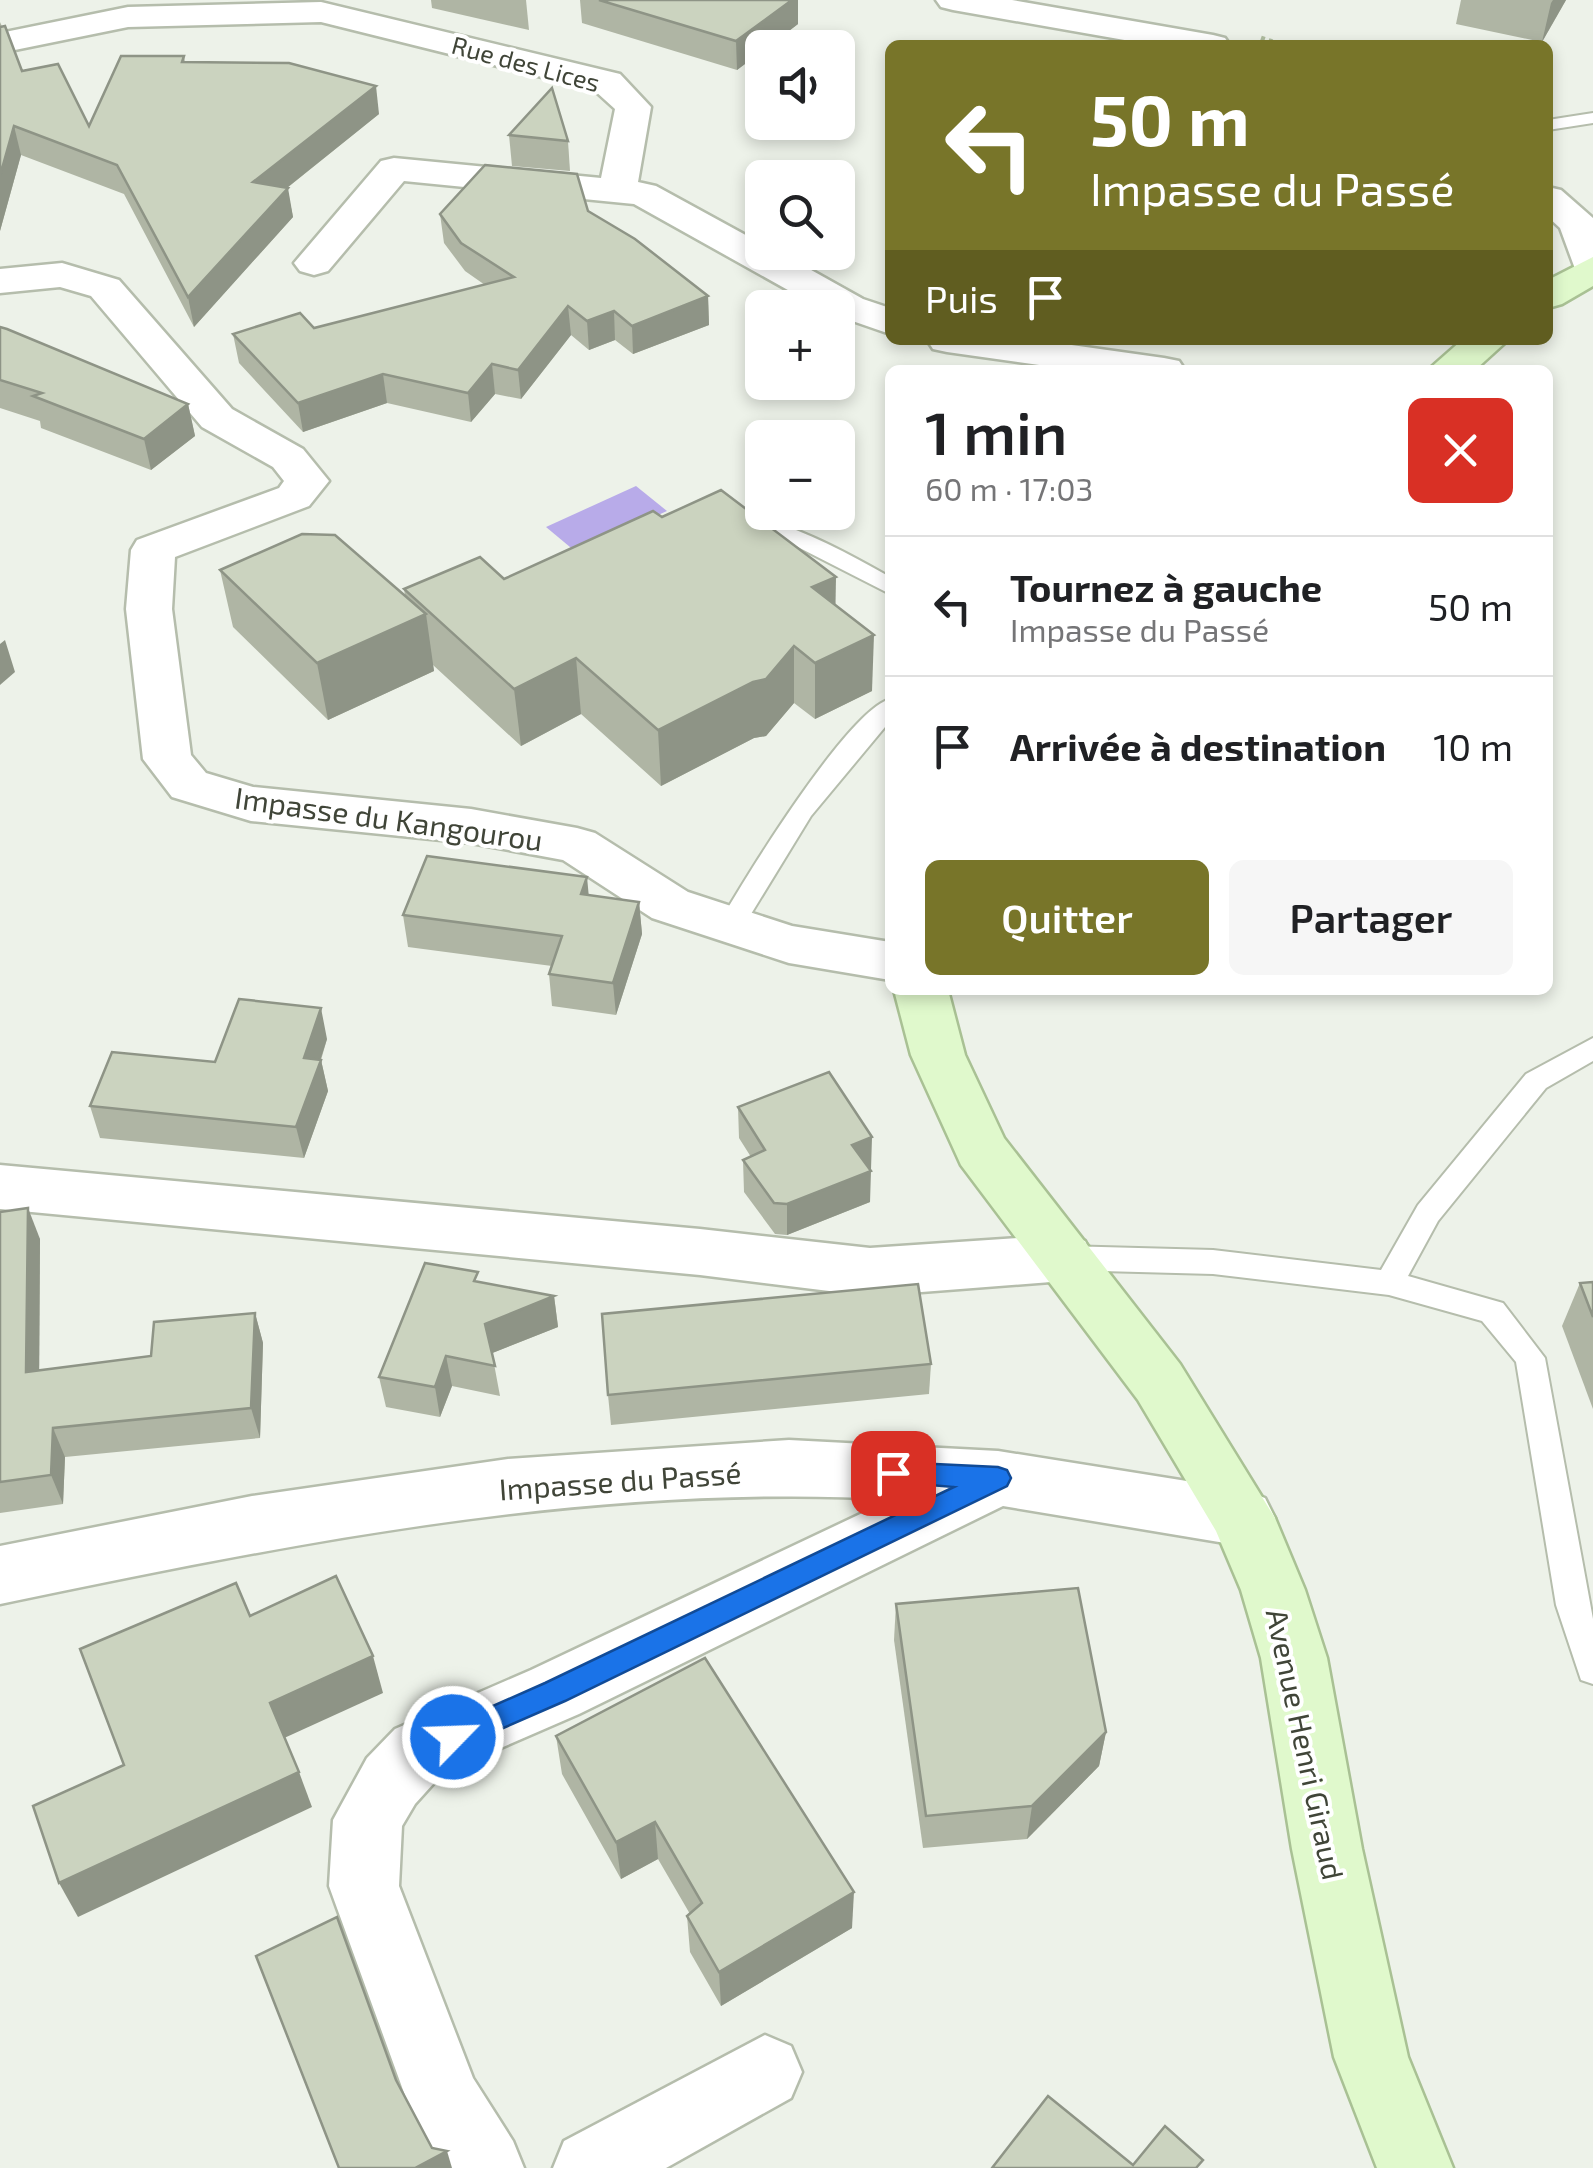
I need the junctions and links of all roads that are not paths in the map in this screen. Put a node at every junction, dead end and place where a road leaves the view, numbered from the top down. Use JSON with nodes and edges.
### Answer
{"nodes":[{"id":1,"x":85,"y":0,"type":"edge"},
{"id":2,"x":953,"y":0,"type":"edge"},
{"id":3,"x":327,"y":6,"type":"edge"},
{"id":4,"x":128,"y":17,"type":"junction"},
{"id":5,"x":1184,"y":40,"type":"edge"},
{"id":6,"x":0,"y":43,"type":"edge"},
{"id":7,"x":1593,"y":118,"type":"edge"},
{"id":8,"x":1553,"y":124,"type":"edge"},
{"id":9,"x":1553,"y":178,"type":"edge"},
{"id":10,"x":1593,"y":190,"type":"edge"},
{"id":11,"x":616,"y":192,"type":"junction"},
{"id":12,"x":1553,"y":202,"type":"edge"},
{"id":13,"x":314,"y":263,"type":"dead end"},
{"id":14,"x":1592,"y":269,"type":"edge"},
{"id":15,"x":0,"y":281,"type":"edge"},
{"id":16,"x":1553,"y":293,"type":"edge"},
{"id":17,"x":885,"y":320,"type":"edge"},
{"id":18,"x":983,"y":345,"type":"edge"},
{"id":19,"x":1482,"y":345,"type":"edge"},
{"id":20,"x":1128,"y":365,"type":"edge"},
{"id":21,"x":1456,"y":365,"type":"edge"},
{"id":22,"x":708,"y":521,"type":"edge"},
{"id":23,"x":885,"y":584,"type":"edge"},
{"id":24,"x":885,"y":712,"type":"edge"},
{"id":25,"x":730,"y":925,"type":"junction"},
{"id":26,"x":885,"y":960,"type":"edge"},
{"id":27,"x":922,"y":995,"type":"edge"},
{"id":28,"x":1593,"y":1048,"type":"edge"},
{"id":29,"x":0,"y":1188,"type":"edge"},
{"id":30,"x":1064,"y":1258,"type":"junction"},
{"id":31,"x":1389,"y":1283,"type":"junction"},
{"id":32,"x":998,"y":1478,"type":"junction"},
{"id":33,"x":1243,"y":1518,"type":"junction"},
{"id":34,"x":0,"y":1575,"type":"edge"},
{"id":35,"x":1593,"y":1669,"type":"edge"},
{"id":36,"x":765,"y":2072,"type":"dead end"},
{"id":37,"x":486,"y":2168,"type":"edge"},
{"id":38,"x":590,"y":2168,"type":"edge"},
{"id":39,"x":1414,"y":2168,"type":"edge"}],
"edges":[{"from":1,"to":4,"type":"street"},
{"from":2,"to":5,"type":"street"},
{"from":3,"to":4,"type":"street","name":"Rue des Lices"},
{"from":3,"to":11,"type":"street","name":"Rue des Lices"},
{"from":4,"to":6,"type":"street"},
{"from":7,"to":8,"type":"lane"},
{"from":9,"to":10,"type":"street"},
{"from":11,"to":13,"type":"street"},
{"from":11,"to":17,"type":"street"},
{"from":12,"to":14,"type":"street"},
{"from":14,"to":16,"type":"street"},
{"from":15,"to":25,"type":"street","name":"Impasse du Kangourou"},
{"from":18,"to":20,"type":"street"},
{"from":19,"to":21,"type":"street"},
{"from":22,"to":23,"type":"lane"},
{"from":24,"to":25,"type":"lane"},
{"from":25,"to":26,"type":"street","name":"Impasse du Kangourou"},
{"from":27,"to":30,"type":"street","name":"Avenue Henri Giraud"},
{"from":28,"to":31,"type":"lane"},
{"from":29,"to":30,"type":"street"},
{"from":30,"to":31,"type":"lane"},
{"from":30,"to":33,"type":"street","name":"Avenue Henri Giraud"},
{"from":31,"to":35,"type":"lane"},
{"from":32,"to":33,"type":"street","name":"Impasse du Passé"},
{"from":32,"to":34,"type":"street","name":"Impasse du Passé"},
{"from":32,"to":37,"type":"street"},
{"from":33,"to":39,"type":"street","name":"Avenue Henri Giraud"},
{"from":36,"to":38,"type":"street"}]}
